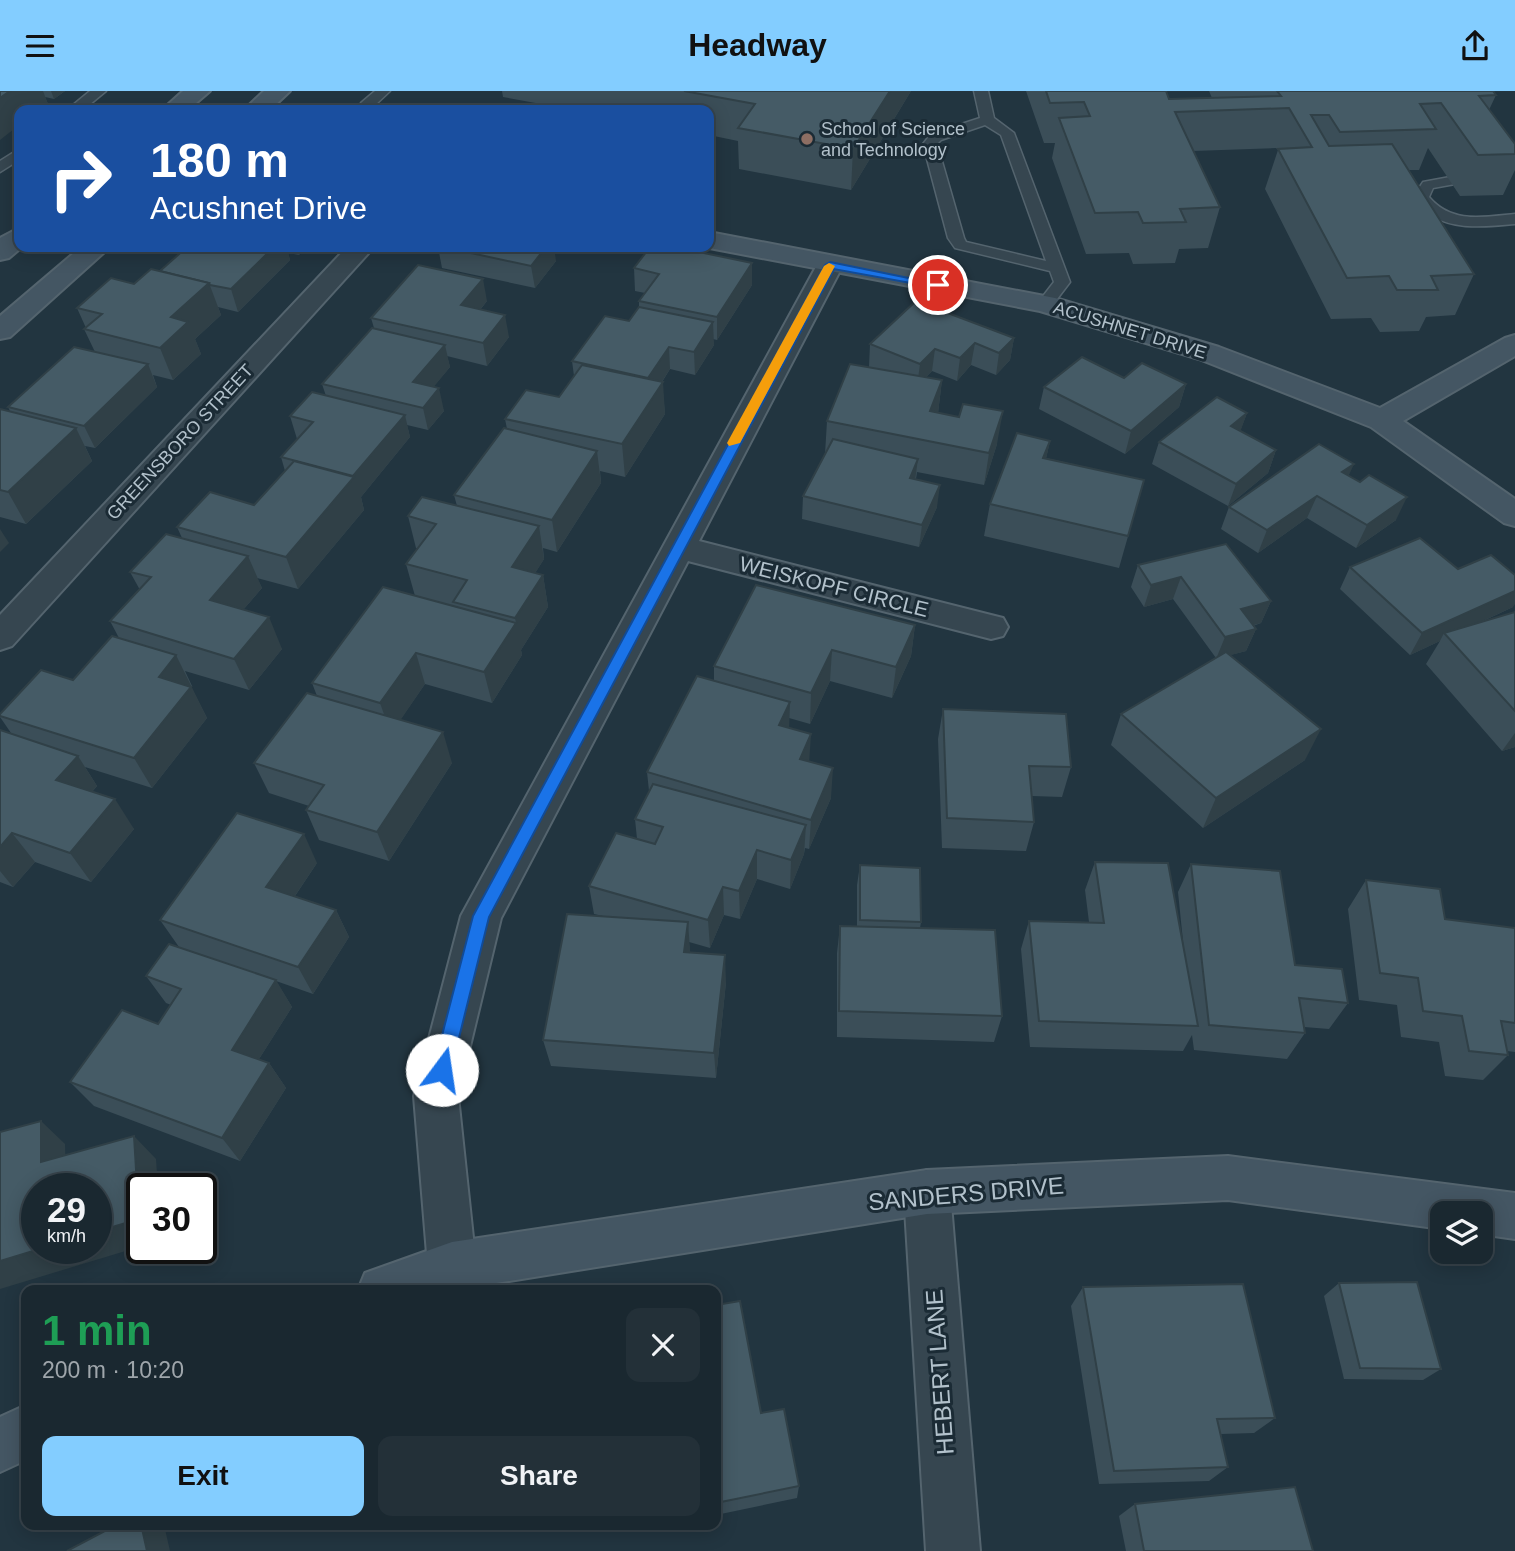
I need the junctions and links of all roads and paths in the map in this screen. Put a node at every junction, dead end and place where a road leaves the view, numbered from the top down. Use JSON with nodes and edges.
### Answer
{"nodes":[{"id":1,"x":99,"y":91,"type":"edge"},
{"id":2,"x":198,"y":91,"type":"edge"},
{"id":3,"x":278,"y":91,"type":"edge"},
{"id":4,"x":383,"y":91,"type":"edge"},
{"id":5,"x":981,"y":91,"type":"edge"},
{"id":6,"x":81,"y":105,"type":"edge"},
{"id":7,"x":180,"y":105,"type":"edge"},
{"id":8,"x":262,"y":105,"type":"edge"},
{"id":9,"x":367,"y":105,"type":"edge"},
{"id":10,"x":987,"y":120,"type":"junction"},
{"id":11,"x":14,"y":157,"type":"edge"},
{"id":12,"x":0,"y":168,"type":"edge"},
{"id":13,"x":1450,"y":181,"type":"dead end"},
{"id":14,"x":1515,"y":219,"type":"edge"},
{"id":15,"x":14,"y":240,"type":"edge"},
{"id":16,"x":714,"y":241,"type":"edge"},
{"id":17,"x":0,"y":252,"type":"edge"},
{"id":18,"x":91,"y":252,"type":"edge"},
{"id":19,"x":356,"y":252,"type":"edge"},
{"id":20,"x":830,"y":265,"type":"junction"},
{"id":21,"x":1057,"y":268,"type":"junction"},
{"id":22,"x":1045,"y":305,"type":"junction"},
{"id":23,"x":0,"y":331,"type":"edge"},
{"id":24,"x":1515,"y":344,"type":"edge"},
{"id":25,"x":1382,"y":421,"type":"junction"},
{"id":26,"x":1515,"y":515,"type":"edge"},
{"id":27,"x":677,"y":547,"type":"junction"},
{"id":28,"x":991,"y":628,"type":"dead end"},
{"id":29,"x":0,"y":637,"type":"edge"},
{"id":30,"x":927,"y":1192,"type":"junction"},
{"id":31,"x":1515,"y":1216,"type":"edge"},
{"id":32,"x":452,"y":1266,"type":"junction"},
{"id":33,"x":397,"y":1285,"type":"edge"},
{"id":34,"x":21,"y":1434,"type":"edge"},
{"id":35,"x":0,"y":1446,"type":"edge"},
{"id":36,"x":953,"y":1551,"type":"edge"}],
"edges":[{"from":1,"to":6,"type":"lane"},
{"from":2,"to":7,"type":"street"},
{"from":3,"to":8,"type":"street"},
{"from":4,"to":9,"type":"lane"},
{"from":5,"to":10,"type":"lane"},
{"from":10,"to":21,"type":"lane"},
{"from":10,"to":21,"type":"lane"},
{"from":11,"to":12,"type":"lane"},
{"from":13,"to":14,"type":"lane"},
{"from":15,"to":17,"type":"street"},
{"from":16,"to":20,"type":"street","name":"ACUSHNET DRIVE"},
{"from":18,"to":23,"type":"street"},
{"from":19,"to":29,"type":"street","name":"GREENSBORO STREET"},
{"from":20,"to":22,"type":"street","name":"ACUSHNET DRIVE"},
{"from":20,"to":27,"type":"street"},
{"from":21,"to":22,"type":"lane"},
{"from":22,"to":25,"type":"street","name":"ACUSHNET DRIVE"},
{"from":24,"to":25,"type":"street"},
{"from":25,"to":26,"type":"street","name":"ACUSHNET DRIVE"},
{"from":27,"to":28,"type":"street","name":"WEISKOPF CIRCLE"},
{"from":27,"to":32,"type":"street"},
{"from":30,"to":31,"type":"street","name":"SANDERS DRIVE"},
{"from":30,"to":32,"type":"street","name":"SANDERS DRIVE"},
{"from":30,"to":36,"type":"street","name":"HEBERT LANE"},
{"from":32,"to":33,"type":"street","name":"SANDERS DRIVE"},
{"from":34,"to":35,"type":"street"}]}
